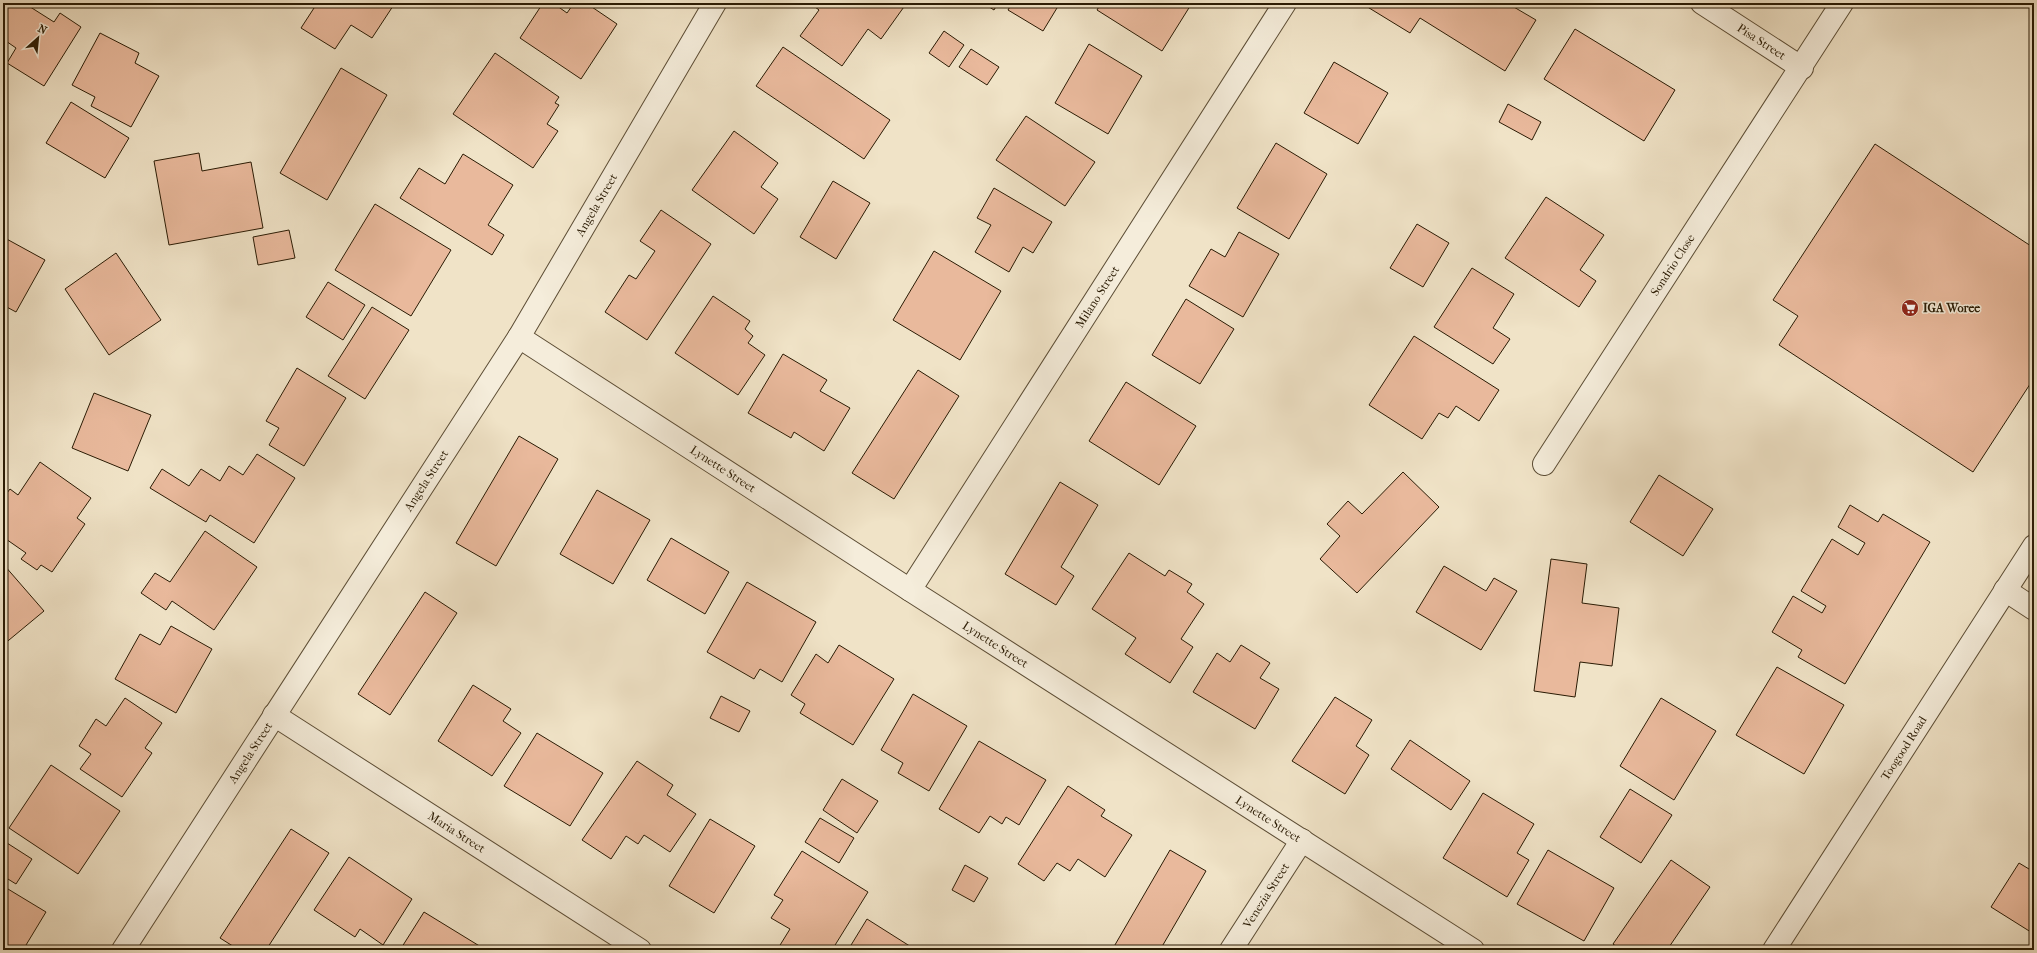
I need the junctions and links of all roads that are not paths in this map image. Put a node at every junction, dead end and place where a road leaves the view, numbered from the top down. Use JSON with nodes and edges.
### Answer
{"nodes":[{"id":1,"x":1285,"y":3,"type":"edge"},
{"id":2,"x":1702,"y":3,"type":"edge"},
{"id":3,"x":1842,"y":3,"type":"edge"},
{"id":4,"x":710,"y":5,"type":"edge"},
{"id":5,"x":1802,"y":68,"type":"junction"},
{"id":6,"x":519,"y":337,"type":"junction"},
{"id":7,"x":1544,"y":464,"type":"dead end"},
{"id":8,"x":2034,"y":546,"type":"edge"},
{"id":9,"x":910,"y":590,"type":"junction"},
{"id":10,"x":2005,"y":590,"type":"junction"},
{"id":11,"x":2034,"y":609,"type":"edge"},
{"id":12,"x":274,"y":715,"type":"junction"},
{"id":13,"x":1302,"y":840,"type":"junction"},
{"id":14,"x":123,"y":950,"type":"edge"},
{"id":15,"x":640,"y":950,"type":"edge"},
{"id":16,"x":1231,"y":950,"type":"edge"},
{"id":17,"x":1473,"y":950,"type":"edge"},
{"id":18,"x":1774,"y":950,"type":"edge"}],
"edges":[{"from":1,"to":9,"type":"street","name":"Milano Street"},
{"from":2,"to":5,"type":"street","name":"Pisa Street"},
{"from":3,"to":5,"type":"street","name":"Sondrio Close"},
{"from":4,"to":6,"type":"street","name":"Angela Street"},
{"from":5,"to":7,"type":"street","name":"Sondrio Close"},
{"from":6,"to":9,"type":"street","name":"Lynette Street"},
{"from":6,"to":12,"type":"street","name":"Angela Street"},
{"from":8,"to":10,"type":"street","name":"Toogood Road"},
{"from":9,"to":13,"type":"street","name":"Lynette Street"},
{"from":10,"to":11,"type":"street"},
{"from":10,"to":18,"type":"street","name":"Toogood Road"},
{"from":12,"to":14,"type":"street","name":"Angela Street"},
{"from":12,"to":15,"type":"street","name":"Maria Street"},
{"from":13,"to":16,"type":"street","name":"Venezia Street"},
{"from":13,"to":17,"type":"street","name":"Lynette Street"}]}
